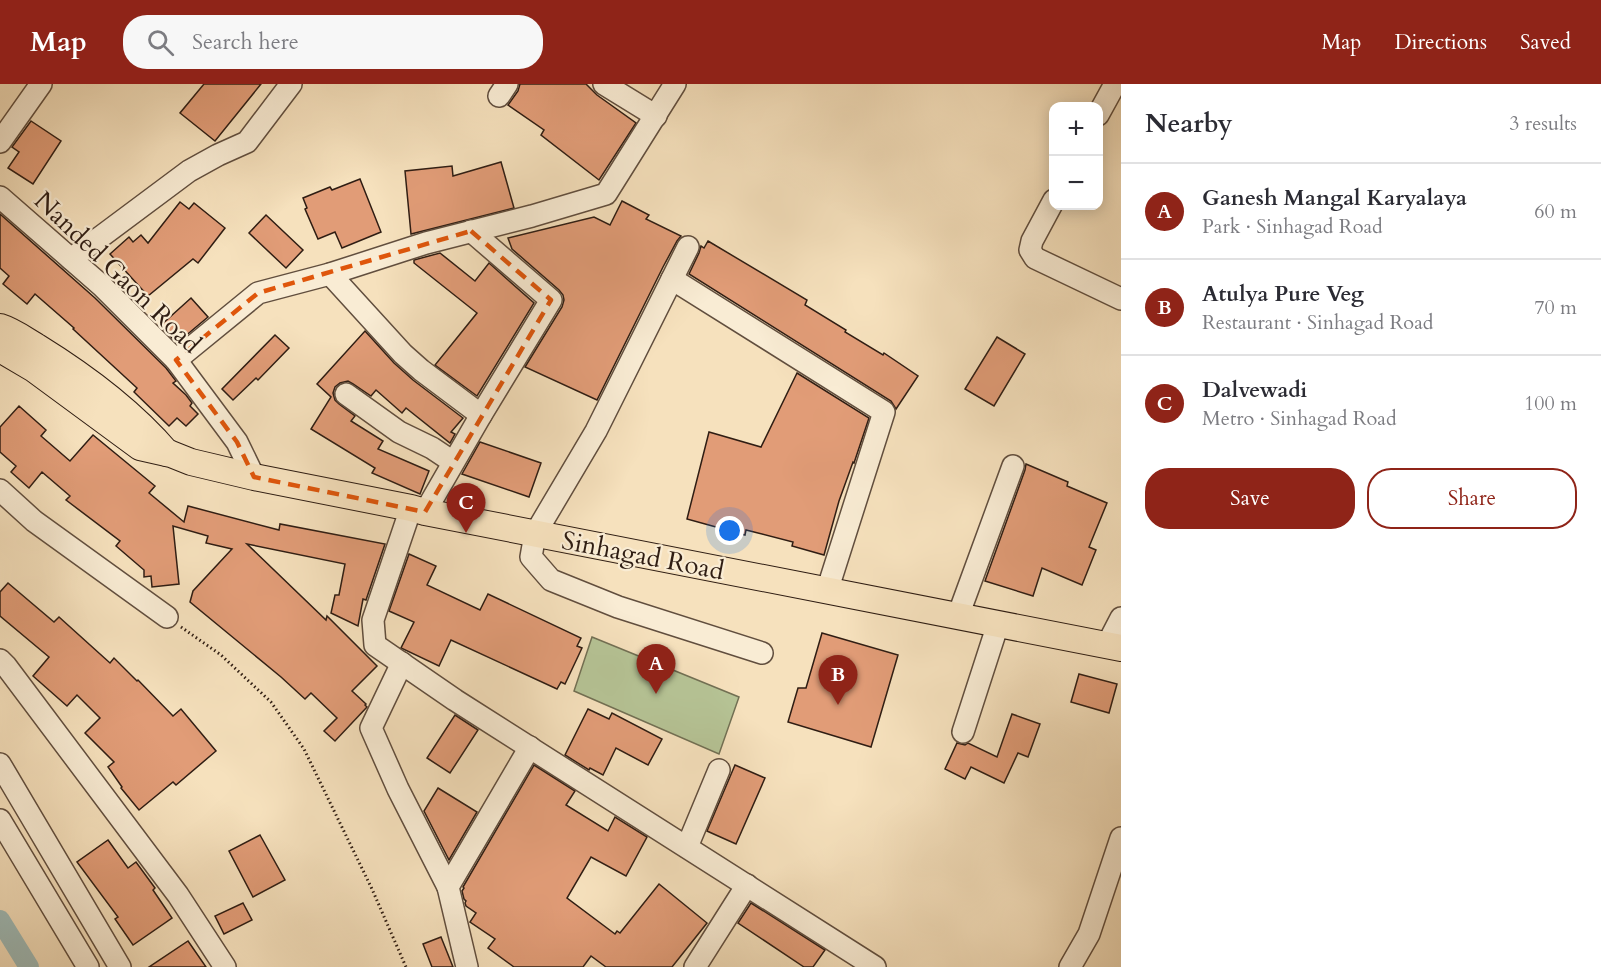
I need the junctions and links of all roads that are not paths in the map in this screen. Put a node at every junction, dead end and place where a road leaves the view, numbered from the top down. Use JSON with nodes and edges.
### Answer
{"nodes":[{"id":1,"x":41,"y":84,"type":"edge"},
{"id":2,"x":291,"y":84,"type":"edge"},
{"id":3,"x":604,"y":84,"type":"edge"},
{"id":4,"x":675,"y":84,"type":"edge"},
{"id":5,"x":1114,"y":84,"type":"edge"},
{"id":6,"x":1103,"y":105,"type":"edge"},
{"id":7,"x":656,"y":116,"type":"junction"},
{"id":8,"x":0,"y":142,"type":"edge"},
{"id":9,"x":0,"y":197,"type":"edge"},
{"id":10,"x":1049,"y":208,"type":"edge"},
{"id":11,"x":471,"y":231,"type":"junction"},
{"id":12,"x":688,"y":247,"type":"dead end"},
{"id":13,"x":71,"y":259,"type":"junction"},
{"id":14,"x":330,"y":274,"type":"junction"},
{"id":15,"x":672,"y":279,"type":"junction"},
{"id":16,"x":1121,"y":299,"type":"edge"},
{"id":17,"x":0,"y":327,"type":"edge"},
{"id":18,"x":0,"y":349,"type":"edge"},
{"id":19,"x":176,"y":360,"type":"junction"},
{"id":20,"x":346,"y":394,"type":"dead end"},
{"id":21,"x":481,"y":415,"type":"junction"},
{"id":22,"x":167,"y":453,"type":"junction"},
{"id":23,"x":453,"y":462,"type":"junction"},
{"id":24,"x":1013,"y":466,"type":"dead end"},
{"id":25,"x":254,"y":477,"type":"junction"},
{"id":26,"x":0,"y":490,"type":"edge"},
{"id":27,"x":418,"y":510,"type":"junction"},
{"id":28,"x":535,"y":534,"type":"junction"},
{"id":29,"x":827,"y":591,"type":"junction"},
{"id":30,"x":958,"y":616,"type":"junction"},
{"id":31,"x":167,"y":617,"type":"road end"},
{"id":32,"x":1121,"y":618,"type":"edge"},
{"id":33,"x":998,"y":624,"type":"junction"},
{"id":34,"x":1114,"y":647,"type":"edge"},
{"id":35,"x":762,"y":653,"type":"dead end"},
{"id":36,"x":0,"y":660,"type":"edge"},
{"id":37,"x":402,"y":663,"type":"junction"},
{"id":38,"x":963,"y":732,"type":"dead end"},
{"id":39,"x":530,"y":747,"type":"junction"},
{"id":40,"x":0,"y":764,"type":"edge"},
{"id":41,"x":719,"y":770,"type":"dead end"},
{"id":42,"x":0,"y":820,"type":"edge"},
{"id":43,"x":1121,"y":838,"type":"edge"},
{"id":44,"x":687,"y":847,"type":"junction"},
{"id":45,"x":747,"y":885,"type":"junction"},
{"id":46,"x":448,"y":887,"type":"junction"},
{"id":47,"x":88,"y":967,"type":"edge"},
{"id":48,"x":120,"y":967,"type":"edge"},
{"id":49,"x":225,"y":967,"type":"edge"},
{"id":50,"x":467,"y":967,"type":"edge"},
{"id":51,"x":695,"y":967,"type":"edge"},
{"id":52,"x":875,"y":967,"type":"edge"},
{"id":53,"x":1070,"y":967,"type":"edge"}],
"edges":[{"from":1,"to":8,"type":"street"},
{"from":2,"to":13,"type":"street"},
{"from":3,"to":7,"type":"street"},
{"from":4,"to":7,"type":"street"},
{"from":5,"to":6,"type":"street"},
{"from":7,"to":11,"type":"street"},
{"from":9,"to":13,"type":"street","name":"Nanded Gaon Road"},
{"from":10,"to":16,"type":"street"},
{"from":11,"to":14,"type":"street"},
{"from":11,"to":21,"type":"street"},
{"from":12,"to":15,"type":"street"},
{"from":13,"to":19,"type":"street","name":"Nanded Gaon Road"},
{"from":14,"to":19,"type":"street"},
{"from":14,"to":21,"type":"street"},
{"from":15,"to":28,"type":"street"},
{"from":15,"to":29,"type":"street"},
{"from":17,"to":22,"type":"main road","name":"Sinhagad Road"},
{"from":18,"to":22,"type":"main road","name":"Sinhagad Road"},
{"from":19,"to":25,"type":"street","name":"Nanded Gaon Road"},
{"from":20,"to":23,"type":"street"},
{"from":21,"to":23,"type":"street"},
{"from":22,"to":25,"type":"main road","name":"Sinhagad Road"},
{"from":23,"to":27,"type":"street"},
{"from":24,"to":30,"type":"street"},
{"from":25,"to":27,"type":"main road","name":"Sinhagad Road"},
{"from":26,"to":31,"type":"street"},
{"from":27,"to":28,"type":"main road","name":"Sinhagad Road"},
{"from":27,"to":37,"type":"street"},
{"from":28,"to":29,"type":"main road","name":"Sinhagad Road"},
{"from":28,"to":35,"type":"street"},
{"from":29,"to":30,"type":"main road","name":"Sinhagad Road"},
{"from":30,"to":33,"type":"main road","name":"Sinhagad Road"},
{"from":32,"to":34,"type":"street"},
{"from":33,"to":34,"type":"main road","name":"Sinhagad Road"},
{"from":33,"to":38,"type":"street"},
{"from":36,"to":49,"type":"street"},
{"from":37,"to":39,"type":"street"},
{"from":37,"to":46,"type":"street"},
{"from":39,"to":44,"type":"street"},
{"from":39,"to":46,"type":"street"},
{"from":40,"to":48,"type":"street"},
{"from":41,"to":44,"type":"street"},
{"from":42,"to":47,"type":"street"},
{"from":43,"to":53,"type":"street"},
{"from":44,"to":45,"type":"street"},
{"from":45,"to":51,"type":"street"},
{"from":45,"to":52,"type":"street"},
{"from":46,"to":50,"type":"street"}]}
